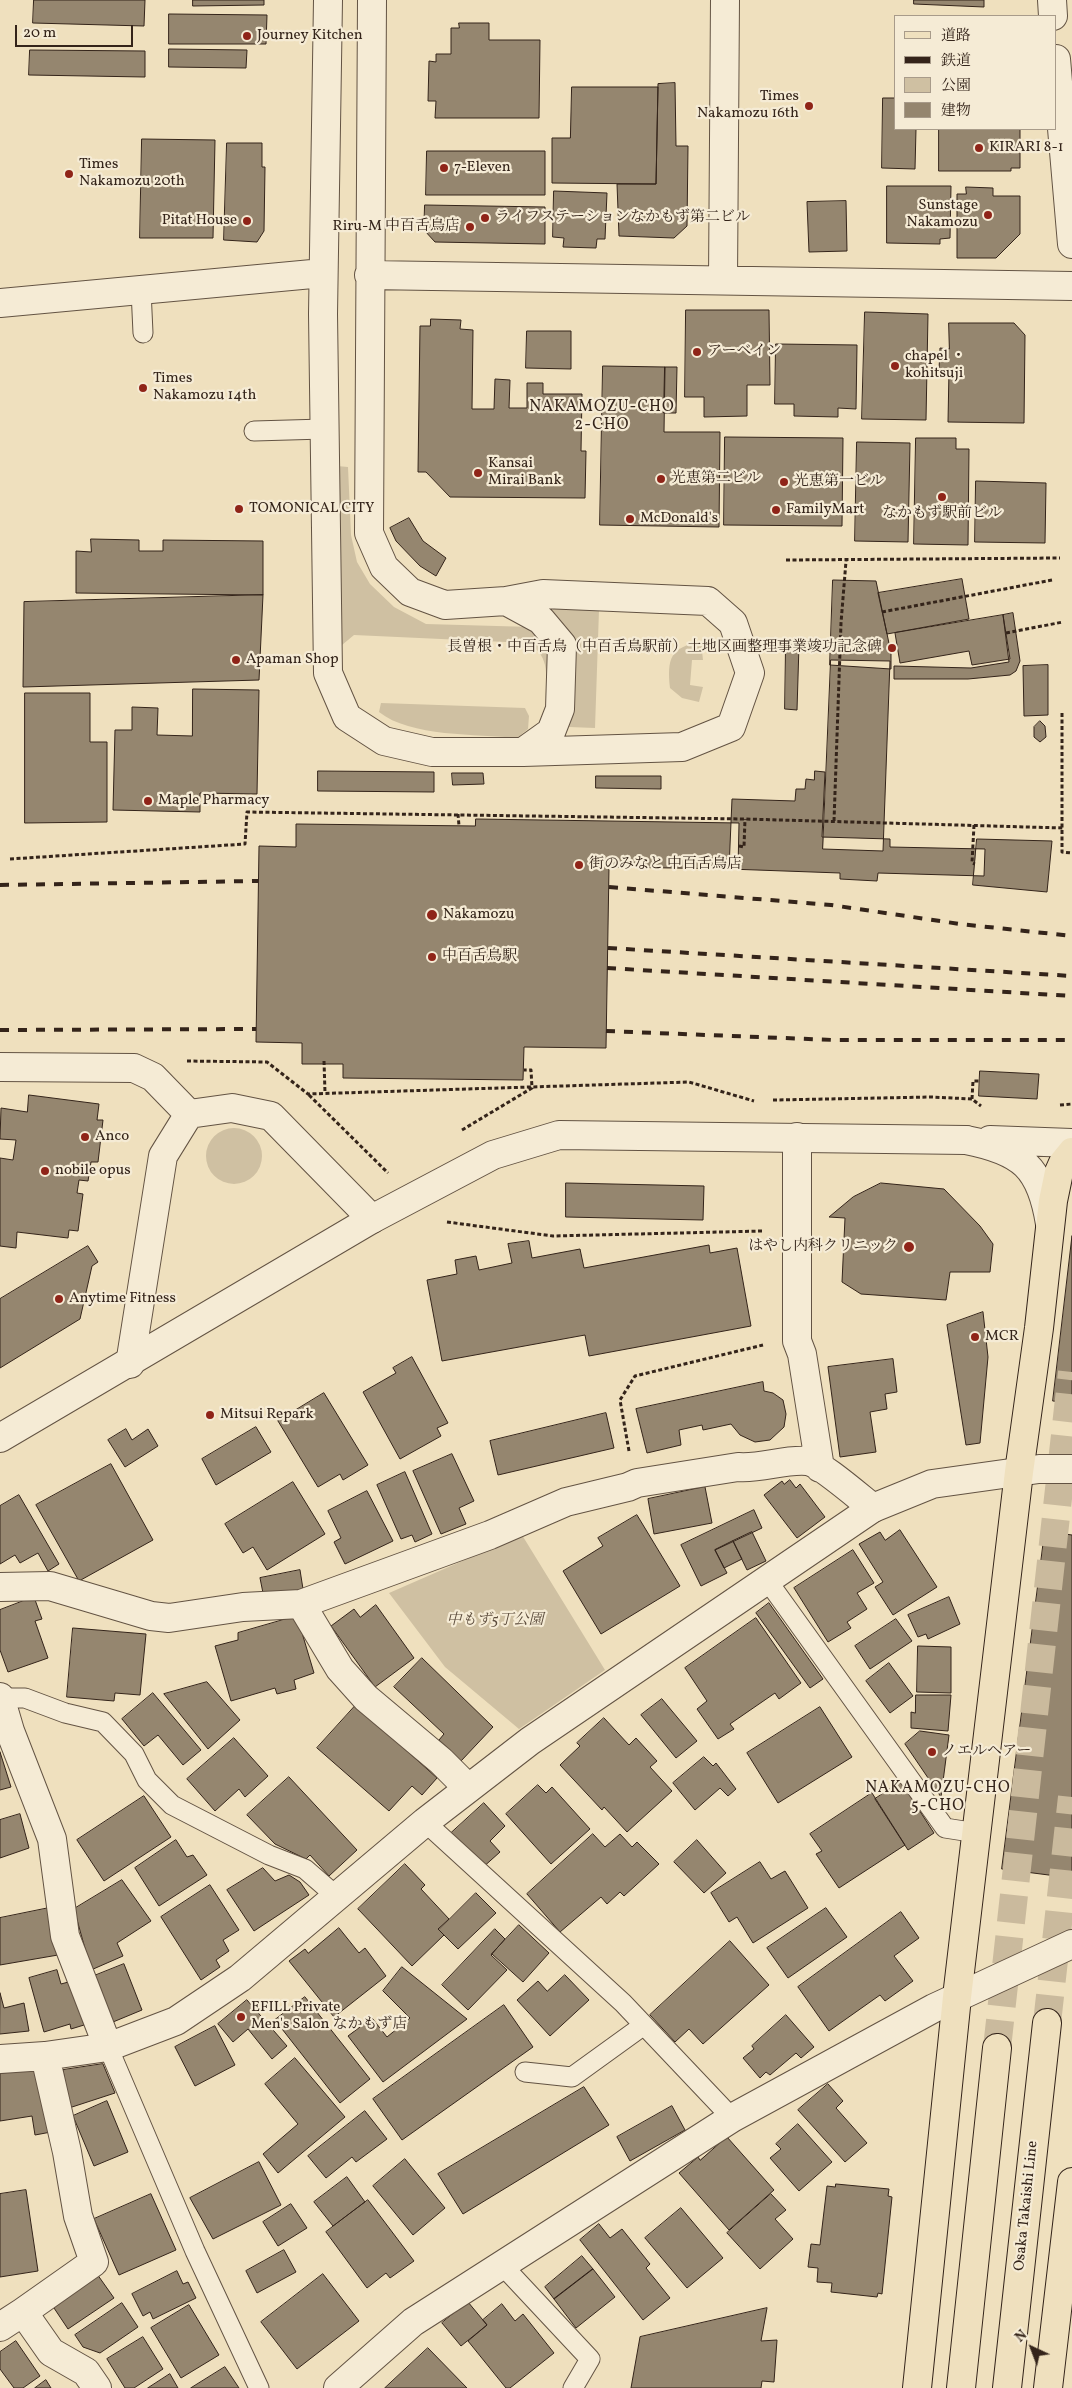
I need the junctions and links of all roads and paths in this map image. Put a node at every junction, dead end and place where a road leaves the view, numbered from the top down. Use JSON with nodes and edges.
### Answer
{"nodes":[{"id":1,"x":328,"y":0,"type":"edge"},
{"id":2,"x":372,"y":0,"type":"edge"},
{"id":3,"x":725,"y":0,"type":"edge"},
{"id":4,"x":1052,"y":0,"type":"edge"},
{"id":5,"x":1053,"y":15,"type":"edge"},
{"id":6,"x":1057,"y":71,"type":"edge"},
{"id":7,"x":1072,"y":244,"type":"edge"},
{"id":8,"x":323,"y":273,"type":"junction"},
{"id":9,"x":370,"y":274,"type":"junction"},
{"id":10,"x":723,"y":280,"type":"junction"},
{"id":11,"x":1072,"y":286,"type":"edge"},
{"id":12,"x":141,"y":290,"type":"junction"},
{"id":13,"x":0,"y":303,"type":"edge"},
{"id":14,"x":143,"y":333,"type":"dead end"},
{"id":15,"x":324,"y":430,"type":"junction"},
{"id":16,"x":254,"y":431,"type":"dead end"},
{"id":17,"x":1060,"y":558,"type":"dead end"},
{"id":18,"x":786,"y":560,"type":"dead end"},
{"id":19,"x":846,"y":561,"type":"junction"},
{"id":20,"x":1052,"y":580,"type":"dead end"},
{"id":21,"x":506,"y":601,"type":"junction"},
{"id":22,"x":882,"y":612,"type":"dead end"},
{"id":23,"x":1062,"y":622,"type":"dead end"},
{"id":24,"x":1006,"y":633,"type":"dead end"},
{"id":25,"x":1062,"y":713,"type":"dead end"},
{"id":26,"x":522,"y":752,"type":"junction"},
{"id":27,"x":458,"y":814,"type":"junction"},
{"id":28,"x":745,"y":819,"type":"junction"},
{"id":29,"x":834,"y":822,"type":"junction"},
{"id":30,"x":974,"y":825,"type":"junction"},
{"id":31,"x":459,"y":826,"type":"dead end"},
{"id":32,"x":1063,"y":828,"type":"junction"},
{"id":33,"x":739,"y":846,"type":"dead end"},
{"id":34,"x":1072,"y":853,"type":"edge"},
{"id":35,"x":10,"y":859,"type":"dead end"},
{"id":36,"x":975,"y":864,"type":"dead end"},
{"id":37,"x":179,"y":1061,"type":"dead end"},
{"id":38,"x":324,"y":1062,"type":"dead end"},
{"id":39,"x":0,"y":1067,"type":"edge"},
{"id":40,"x":524,"y":1070,"type":"dead end"},
{"id":41,"x":980,"y":1081,"type":"dead end"},
{"id":42,"x":532,"y":1088,"type":"junction"},
{"id":43,"x":325,"y":1093,"type":"junction"},
{"id":44,"x":308,"y":1094,"type":"junction"},
{"id":45,"x":972,"y":1099,"type":"junction"},
{"id":46,"x":989,"y":1106,"type":"dead end"},
{"id":47,"x":189,"y":1114,"type":"junction"},
{"id":48,"x":797,"y":1137,"type":"junction"},
{"id":49,"x":966,"y":1140,"type":"junction"},
{"id":50,"x":1072,"y":1143,"type":"edge"},
{"id":51,"x":1072,"y":1152,"type":"edge"},
{"id":52,"x":388,"y":1174,"type":"dead end"},
{"id":53,"x":372,"y":1219,"type":"junction"},
{"id":54,"x":447,"y":1222,"type":"dead end"},
{"id":55,"x":1050,"y":1226,"type":"junction"},
{"id":56,"x":797,"y":1230,"type":"junction"},
{"id":57,"x":797,"y":1341,"type":"junction"},
{"id":58,"x":130,"y":1364,"type":"junction"},
{"id":59,"x":0,"y":1438,"type":"edge"},
{"id":60,"x":820,"y":1468,"type":"junction"},
{"id":61,"x":1072,"y":1469,"type":"edge"},
{"id":62,"x":1019,"y":1472,"type":"junction"},
{"id":63,"x":637,"y":1483,"type":"junction"},
{"id":64,"x":873,"y":1508,"type":"junction"},
{"id":65,"x":767,"y":1580,"type":"junction"},
{"id":66,"x":0,"y":1587,"type":"edge"},
{"id":67,"x":301,"y":1604,"type":"junction"},
{"id":68,"x":0,"y":1698,"type":"edge"},
{"id":69,"x":468,"y":1788,"type":"junction"},
{"id":70,"x":425,"y":1822,"type":"junction"},
{"id":71,"x":977,"y":1833,"type":"junction"},
{"id":72,"x":336,"y":1896,"type":"junction"},
{"id":73,"x":1072,"y":1944,"type":"edge"},
{"id":74,"x":957,"y":1997,"type":"junction"},
{"id":75,"x":1047,"y":2023,"type":"tunnel mouth"},
{"id":76,"x":644,"y":2025,"type":"junction"},
{"id":77,"x":108,"y":2047,"type":"junction"},
{"id":78,"x":997,"y":2048,"type":"tunnel mouth"},
{"id":79,"x":45,"y":2056,"type":"junction"},
{"id":80,"x":0,"y":2059,"type":"edge"},
{"id":81,"x":525,"y":2072,"type":"dead end"},
{"id":82,"x":732,"y":2118,"type":"junction"},
{"id":83,"x":1072,"y":2182,"type":"edge"},
{"id":84,"x":503,"y":2266,"type":"junction"},
{"id":85,"x":23,"y":2312,"type":"junction"},
{"id":86,"x":0,"y":2327,"type":"edge"},
{"id":87,"x":1064,"y":2327,"type":"edge"},
{"id":88,"x":97,"y":2388,"type":"edge"},
{"id":89,"x":259,"y":2388,"type":"edge"},
{"id":90,"x":338,"y":2388,"type":"edge"},
{"id":91,"x":573,"y":2388,"type":"edge"},
{"id":92,"x":917,"y":2388,"type":"edge"},
{"id":93,"x":961,"y":2388,"type":"edge"},
{"id":94,"x":1007,"y":2388,"type":"edge"},
{"id":95,"x":1048,"y":2388,"type":"edge"}],
"edges":[{"from":1,"to":8,"type":"street"},
{"from":2,"to":9,"type":"street"},
{"from":3,"to":10,"type":"street"},
{"from":4,"to":5,"type":"street"},
{"from":6,"to":7,"type":"street"},
{"from":8,"to":12,"type":"street"},
{"from":8,"to":15,"type":"street"},
{"from":9,"to":10,"type":"street"},
{"from":9,"to":21,"type":"street"},
{"from":10,"to":11,"type":"street"},
{"from":12,"to":13,"type":"street"},
{"from":12,"to":14,"type":"lane"},
{"from":15,"to":16,"type":"lane"},
{"from":15,"to":26,"type":"street"},
{"from":17,"to":19,"type":"path"},
{"from":18,"to":19,"type":"path"},
{"from":19,"to":29,"type":"path"},
{"from":20,"to":22,"type":"path"},
{"from":21,"to":26,"type":"street"},
{"from":21,"to":26,"type":"street"},
{"from":23,"to":24,"type":"path"},
{"from":25,"to":32,"type":"path"},
{"from":27,"to":28,"type":"path"},
{"from":27,"to":31,"type":"path"},
{"from":27,"to":35,"type":"path"},
{"from":28,"to":29,"type":"path"},
{"from":28,"to":33,"type":"path"},
{"from":29,"to":30,"type":"path"},
{"from":30,"to":32,"type":"path"},
{"from":30,"to":36,"type":"path"},
{"from":32,"to":34,"type":"path"},
{"from":37,"to":44,"type":"path"},
{"from":38,"to":43,"type":"path"},
{"from":39,"to":47,"type":"street"},
{"from":40,"to":42,"type":"path"},
{"from":41,"to":45,"type":"path"},
{"from":42,"to":43,"type":"path"},
{"from":42,"to":45,"type":"path"},
{"from":43,"to":44,"type":"path"},
{"from":44,"to":52,"type":"path"},
{"from":45,"to":46,"type":"path"},
{"from":47,"to":53,"type":"street"},
{"from":47,"to":58,"type":"street"},
{"from":48,"to":49,"type":"street"},
{"from":48,"to":53,"type":"street"},
{"from":48,"to":56,"type":"street"},
{"from":49,"to":50,"type":"street"},
{"from":49,"to":55,"type":"street"},
{"from":51,"to":55,"type":"main road"},
{"from":53,"to":58,"type":"street"},
{"from":54,"to":56,"type":"path"},
{"from":55,"to":62,"type":"main road"},
{"from":56,"to":57,"type":"street"},
{"from":57,"to":60,"type":"street"},
{"from":57,"to":63,"type":"path"},
{"from":58,"to":59,"type":"street"},
{"from":60,"to":63,"type":"street"},
{"from":60,"to":64,"type":"street"},
{"from":61,"to":62,"type":"street"},
{"from":62,"to":64,"type":"street"},
{"from":62,"to":71,"type":"main road"},
{"from":63,"to":67,"type":"street"},
{"from":64,"to":65,"type":"street"},
{"from":65,"to":69,"type":"street"},
{"from":65,"to":71,"type":"lane"},
{"from":66,"to":67,"type":"street"},
{"from":67,"to":69,"type":"street"},
{"from":68,"to":72,"type":"lane"},
{"from":68,"to":77,"type":"street"},
{"from":69,"to":70,"type":"street"},
{"from":70,"to":72,"type":"street"},
{"from":70,"to":76,"type":"lane"},
{"from":71,"to":74,"type":"main road"},
{"from":72,"to":77,"type":"street"},
{"from":73,"to":74,"type":"street"},
{"from":74,"to":82,"type":"street"},
{"from":74,"to":92,"type":"main road"},
{"from":75,"to":94,"type":"main road","name":"Osaka Takaishi Line"},
{"from":76,"to":81,"type":"lane"},
{"from":76,"to":82,"type":"lane"},
{"from":77,"to":79,"type":"street"},
{"from":77,"to":89,"type":"lane"},
{"from":78,"to":93,"type":"main road"},
{"from":79,"to":80,"type":"street"},
{"from":79,"to":85,"type":"street"},
{"from":82,"to":84,"type":"street"},
{"from":83,"to":87,"type":"main road"},
{"from":84,"to":90,"type":"street"},
{"from":84,"to":91,"type":"lane"},
{"from":85,"to":86,"type":"street"},
{"from":85,"to":88,"type":"street"},
{"from":87,"to":95,"type":"main road"}]}
